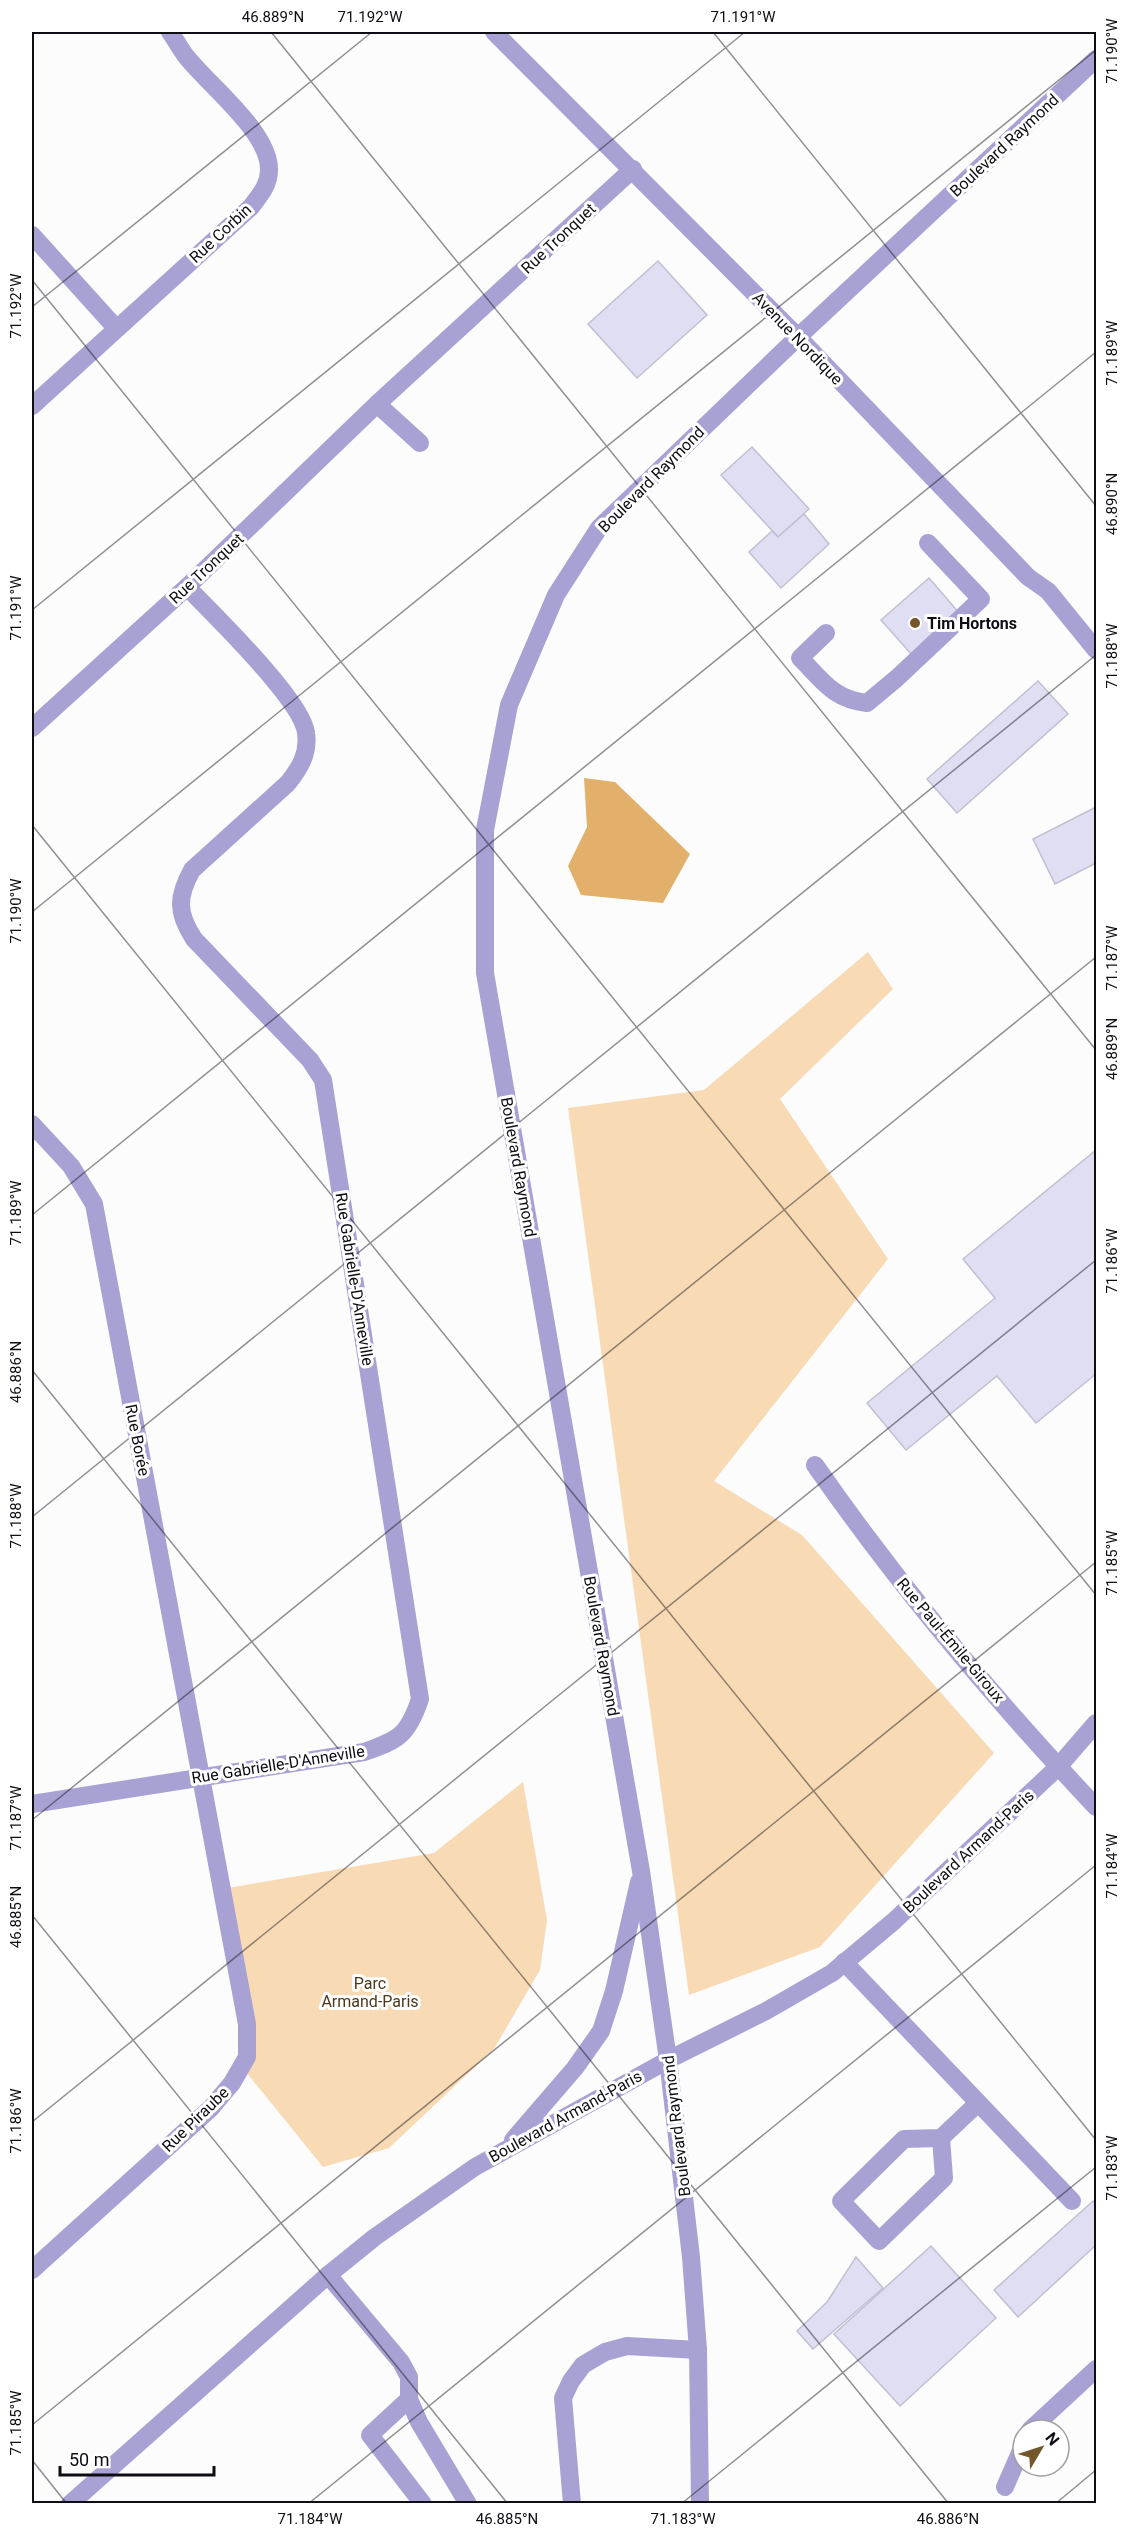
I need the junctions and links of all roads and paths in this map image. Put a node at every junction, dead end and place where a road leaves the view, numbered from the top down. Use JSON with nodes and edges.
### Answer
{"nodes":[{"id":1,"x":170,"y":32,"type":"edge"},
{"id":2,"x":494,"y":32,"type":"edge"},
{"id":3,"x":1096,"y":59,"type":"edge"},
{"id":4,"x":633,"y":169,"type":"junction"},
{"id":5,"x":32,"y":235,"type":"edge"},
{"id":6,"x":116,"y":328,"type":"junction"},
{"id":7,"x":798,"y":337,"type":"junction"},
{"id":8,"x":377,"y":405,"type":"junction"},
{"id":9,"x":32,"y":406,"type":"edge"},
{"id":10,"x":420,"y":443,"type":"dead end"},
{"id":11,"x":928,"y":543,"type":"dead end"},
{"id":12,"x":187,"y":586,"type":"junction"},
{"id":13,"x":826,"y":633,"type":"dead end"},
{"id":14,"x":1096,"y":650,"type":"edge"},
{"id":15,"x":32,"y":728,"type":"edge"},
{"id":16,"x":32,"y":1124,"type":"edge"},
{"id":17,"x":815,"y":1465,"type":"dead end"},
{"id":18,"x":1096,"y":1723,"type":"edge"},
{"id":19,"x":1058,"y":1767,"type":"junction"},
{"id":20,"x":201,"y":1777,"type":"junction"},
{"id":21,"x":32,"y":1804,"type":"edge"},
{"id":22,"x":1096,"y":1807,"type":"edge"},
{"id":23,"x":641,"y":1872,"type":"junction"},
{"id":24,"x":844,"y":1962,"type":"junction"},
{"id":25,"x":668,"y":2060,"type":"junction"},
{"id":26,"x":978,"y":2103,"type":"junction"},
{"id":27,"x":942,"y":2139,"type":"junction"},
{"id":28,"x":506,"y":2148,"type":"junction"},
{"id":29,"x":1072,"y":2201,"type":"dead end"},
{"id":30,"x":32,"y":2270,"type":"edge"},
{"id":31,"x":328,"y":2275,"type":"junction"},
{"id":32,"x":698,"y":2350,"type":"junction"},
{"id":33,"x":1096,"y":2369,"type":"edge"},
{"id":34,"x":409,"y":2399,"type":"junction"},
{"id":35,"x":1043,"y":2418,"type":"edge"},
{"id":36,"x":1011,"y":2473,"type":"edge"},
{"id":37,"x":1005,"y":2487,"type":"dead end"},
{"id":38,"x":70,"y":2504,"type":"edge"},
{"id":39,"x":423,"y":2504,"type":"edge"},
{"id":40,"x":468,"y":2504,"type":"edge"},
{"id":41,"x":572,"y":2504,"type":"edge"},
{"id":42,"x":700,"y":2504,"type":"edge"}],
"edges":[{"from":1,"to":6,"type":"street","name":"Rue Corbin"},
{"from":2,"to":4,"type":"street","name":"Avenue Nordique"},
{"from":3,"to":7,"type":"street","name":"Boulevard Raymond"},
{"from":4,"to":7,"type":"street","name":"Avenue Nordique"},
{"from":4,"to":8,"type":"street","name":"Rue Tronquet"},
{"from":5,"to":6,"type":"street"},
{"from":6,"to":9,"type":"street","name":"Rue Corbin"},
{"from":7,"to":14,"type":"street","name":"Avenue Nordique"},
{"from":7,"to":23,"type":"street","name":"Boulevard Raymond"},
{"from":8,"to":10,"type":"street"},
{"from":8,"to":12,"type":"street","name":"Rue Tronquet"},
{"from":11,"to":13,"type":"street"},
{"from":12,"to":15,"type":"street","name":"Rue Tronquet"},
{"from":12,"to":20,"type":"street","name":"Rue Gabrielle-D'Anneville"},
{"from":16,"to":20,"type":"street","name":"Rue Borée"},
{"from":17,"to":19,"type":"street","name":"Rue Paul-Émile-Giroux"},
{"from":18,"to":19,"type":"street","name":"Boulevard Armand-Paris"},
{"from":19,"to":22,"type":"street","name":"Rue Paul-Émile-Giroux"},
{"from":19,"to":24,"type":"street","name":"Boulevard Armand-Paris"},
{"from":20,"to":21,"type":"street","name":"Rue Gabrielle-D'Anneville"},
{"from":20,"to":30,"type":"street","name":"Rue Piraube"},
{"from":23,"to":25,"type":"street","name":"Boulevard Raymond"},
{"from":23,"to":28,"type":"street"},
{"from":24,"to":25,"type":"street","name":"Boulevard Armand-Paris"},
{"from":24,"to":26,"type":"street"},
{"from":25,"to":28,"type":"street","name":"Boulevard Armand-Paris"},
{"from":25,"to":32,"type":"street","name":"Boulevard Raymond"},
{"from":26,"to":27,"type":"street"},
{"from":26,"to":29,"type":"street"},
{"from":27,"to":27,"type":"street"},
{"from":28,"to":31,"type":"street","name":"Boulevard Armand-Paris"},
{"from":31,"to":34,"type":"street"},
{"from":31,"to":38,"type":"street","name":"Boulevard Armand-Paris"},
{"from":32,"to":41,"type":"street"},
{"from":32,"to":42,"type":"street","name":"Boulevard Raymond"},
{"from":33,"to":35,"type":"street"},
{"from":34,"to":39,"type":"street"},
{"from":34,"to":40,"type":"street"},
{"from":36,"to":37,"type":"street"}]}
